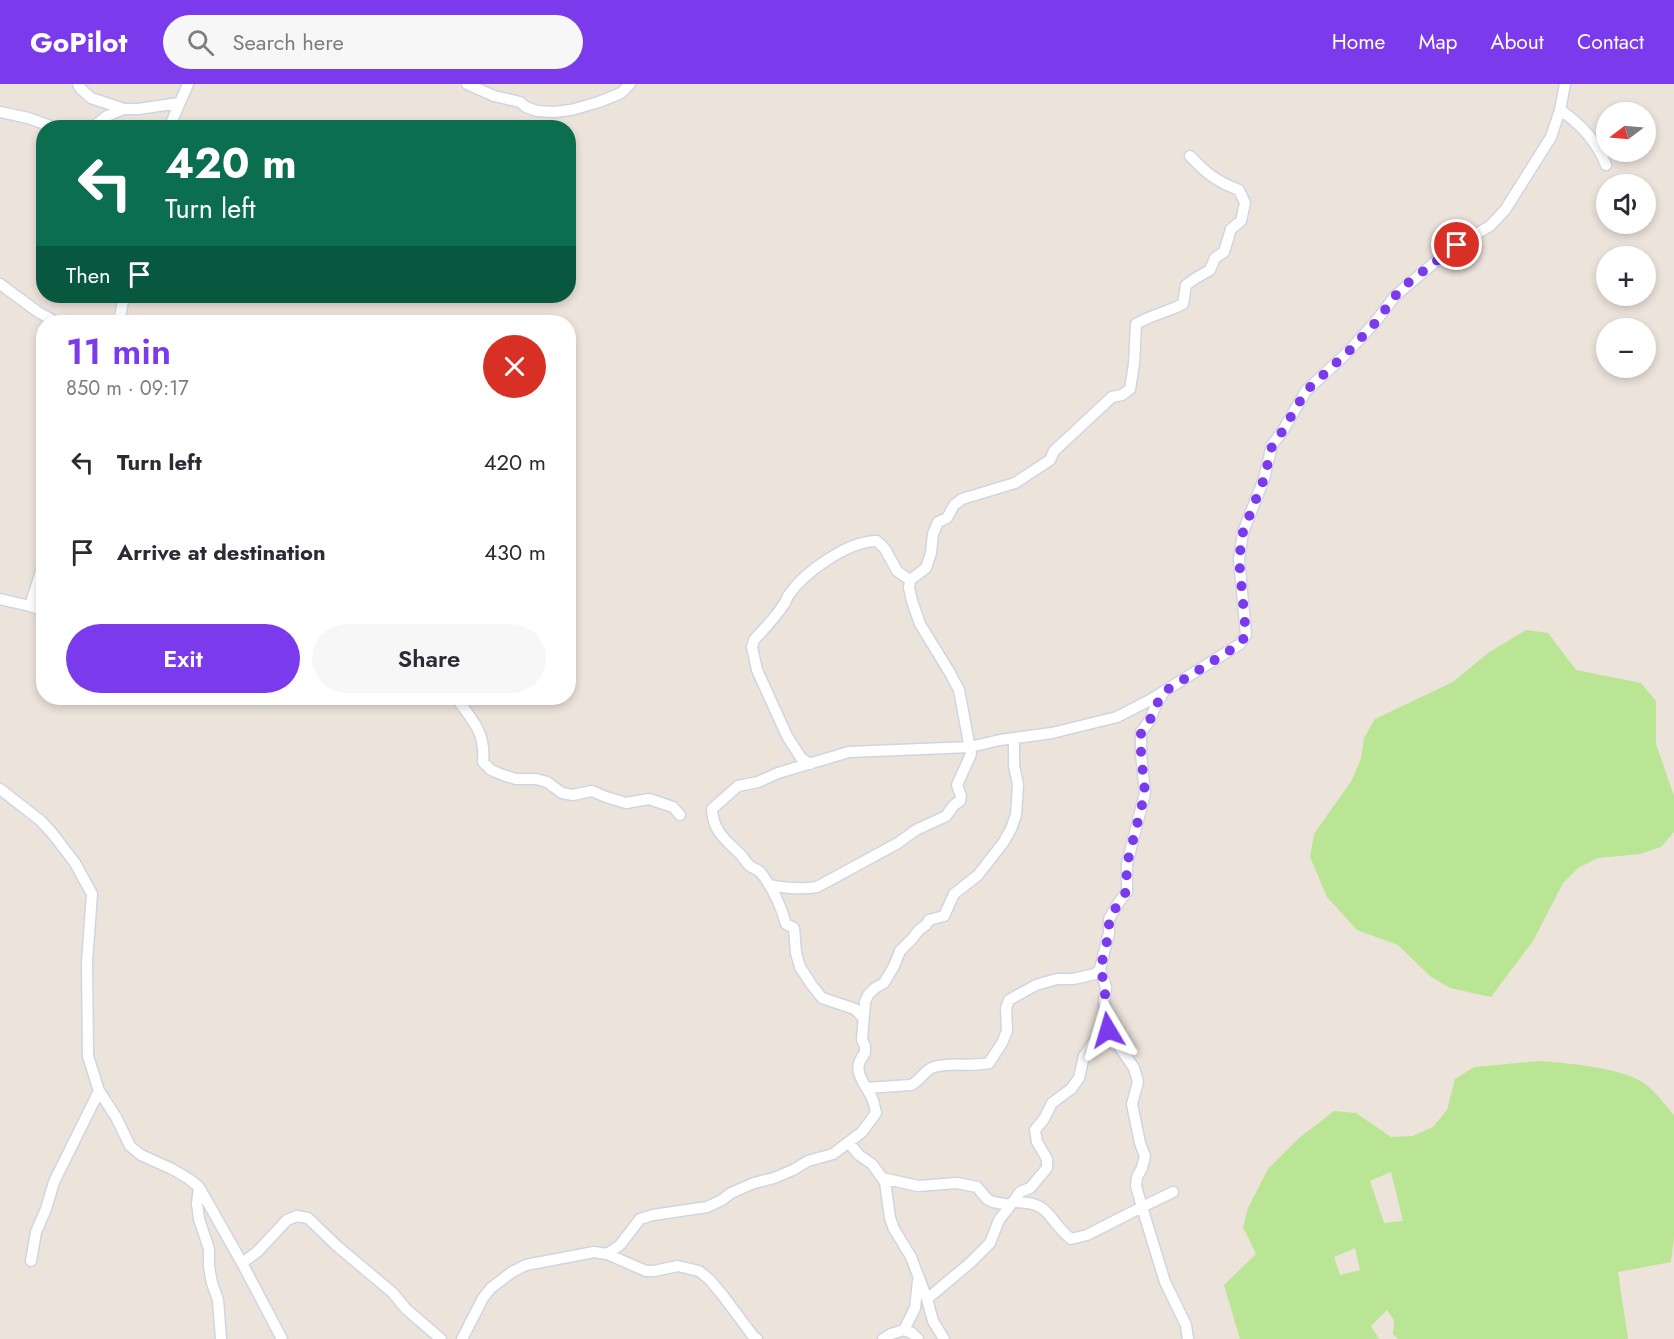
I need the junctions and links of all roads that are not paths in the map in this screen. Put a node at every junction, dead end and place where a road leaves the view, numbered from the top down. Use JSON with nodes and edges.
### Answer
{"nodes":[{"id":1,"x":78,"y":84,"type":"edge"},
{"id":2,"x":188,"y":84,"type":"edge"},
{"id":3,"x":467,"y":84,"type":"edge"},
{"id":4,"x":630,"y":84,"type":"edge"},
{"id":5,"x":1565,"y":84,"type":"edge"},
{"id":6,"x":619,"y":89,"type":"edge"},
{"id":7,"x":179,"y":103,"type":"junction"},
{"id":8,"x":124,"y":109,"type":"junction"},
{"id":9,"x":1560,"y":110,"type":"junction"},
{"id":10,"x":0,"y":112,"type":"edge"},
{"id":11,"x":36,"y":120,"type":"edge"},
{"id":12,"x":102,"y":120,"type":"edge"},
{"id":13,"x":172,"y":120,"type":"edge"},
{"id":14,"x":1190,"y":156,"type":"dead end"},
{"id":15,"x":1606,"y":165,"type":"dead end"},
{"id":16,"x":0,"y":284,"type":"edge"},
{"id":17,"x":43,"y":315,"type":"edge"},
{"id":18,"x":909,"y":580,"type":"junction"},
{"id":19,"x":36,"y":587,"type":"edge"},
{"id":20,"x":0,"y":599,"type":"edge"},
{"id":21,"x":30,"y":606,"type":"junction"},
{"id":22,"x":36,"y":608,"type":"edge"},
{"id":23,"x":1165,"y":691,"type":"junction"},
{"id":24,"x":462,"y":705,"type":"edge"},
{"id":25,"x":1014,"y":738,"type":"junction"},
{"id":26,"x":970,"y":747,"type":"junction"},
{"id":27,"x":810,"y":764,"type":"junction"},
{"id":28,"x":0,"y":789,"type":"edge"},
{"id":29,"x":680,"y":815,"type":"dead end"},
{"id":30,"x":769,"y":885,"type":"junction"},
{"id":31,"x":1100,"y":970,"type":"junction"},
{"id":32,"x":863,"y":1018,"type":"junction"},
{"id":33,"x":1107,"y":1024,"type":"junction"},
{"id":34,"x":866,"y":1088,"type":"junction"},
{"id":35,"x":99,"y":1091,"type":"junction"},
{"id":36,"x":849,"y":1143,"type":"junction"},
{"id":37,"x":882,"y":1178,"type":"junction"},
{"id":38,"x":199,"y":1187,"type":"junction"},
{"id":39,"x":1173,"y":1192,"type":"dead end"},
{"id":40,"x":1011,"y":1203,"type":"junction"},
{"id":41,"x":1142,"y":1207,"type":"junction"},
{"id":42,"x":607,"y":1254,"type":"junction"},
{"id":43,"x":31,"y":1261,"type":"dead end"},
{"id":44,"x":242,"y":1263,"type":"junction"},
{"id":45,"x":918,"y":1277,"type":"junction"},
{"id":46,"x":927,"y":1299,"type":"junction"},
{"id":47,"x":904,"y":1330,"type":"junction"},
{"id":48,"x":221,"y":1339,"type":"edge"},
{"id":49,"x":282,"y":1339,"type":"edge"},
{"id":50,"x":441,"y":1339,"type":"edge"},
{"id":51,"x":462,"y":1339,"type":"edge"},
{"id":52,"x":757,"y":1339,"type":"edge"},
{"id":53,"x":883,"y":1339,"type":"edge"},
{"id":54,"x":918,"y":1339,"type":"edge"},
{"id":55,"x":944,"y":1339,"type":"edge"},
{"id":56,"x":1188,"y":1339,"type":"edge"}],
"edges":[{"from":1,"to":8,"type":"street"},
{"from":2,"to":7,"type":"street"},
{"from":3,"to":6,"type":"street"},
{"from":4,"to":6,"type":"street"},
{"from":5,"to":9,"type":"street"},
{"from":7,"to":8,"type":"street"},
{"from":7,"to":13,"type":"street"},
{"from":8,"to":12,"type":"street"},
{"from":9,"to":15,"type":"street"},
{"from":9,"to":23,"type":"street"},
{"from":10,"to":11,"type":"street"},
{"from":14,"to":18,"type":"street"},
{"from":16,"to":17,"type":"street"},
{"from":18,"to":26,"type":"street"},
{"from":18,"to":27,"type":"street"},
{"from":19,"to":21,"type":"street"},
{"from":20,"to":21,"type":"street"},
{"from":21,"to":22,"type":"street"},
{"from":23,"to":25,"type":"street"},
{"from":23,"to":31,"type":"street"},
{"from":24,"to":29,"type":"street"},
{"from":25,"to":26,"type":"street"},
{"from":25,"to":32,"type":"street"},
{"from":26,"to":27,"type":"street"},
{"from":26,"to":30,"type":"street"},
{"from":27,"to":30,"type":"street"},
{"from":28,"to":35,"type":"street"},
{"from":30,"to":32,"type":"street"},
{"from":31,"to":33,"type":"street"},
{"from":31,"to":34,"type":"street"},
{"from":32,"to":34,"type":"street"},
{"from":33,"to":40,"type":"street"},
{"from":33,"to":41,"type":"street"},
{"from":34,"to":36,"type":"street"},
{"from":35,"to":38,"type":"street"},
{"from":35,"to":43,"type":"street"},
{"from":36,"to":37,"type":"street"},
{"from":36,"to":42,"type":"street"},
{"from":37,"to":40,"type":"street"},
{"from":37,"to":45,"type":"street"},
{"from":38,"to":44,"type":"street"},
{"from":38,"to":48,"type":"street"},
{"from":39,"to":41,"type":"street"},
{"from":40,"to":41,"type":"street"},
{"from":40,"to":46,"type":"street"},
{"from":41,"to":56,"type":"street"},
{"from":42,"to":51,"type":"street"},
{"from":42,"to":52,"type":"street"},
{"from":44,"to":49,"type":"street"},
{"from":44,"to":50,"type":"street"},
{"from":45,"to":46,"type":"street"},
{"from":45,"to":47,"type":"street"},
{"from":46,"to":55,"type":"street"},
{"from":47,"to":53,"type":"street"},
{"from":47,"to":54,"type":"street"}]}
